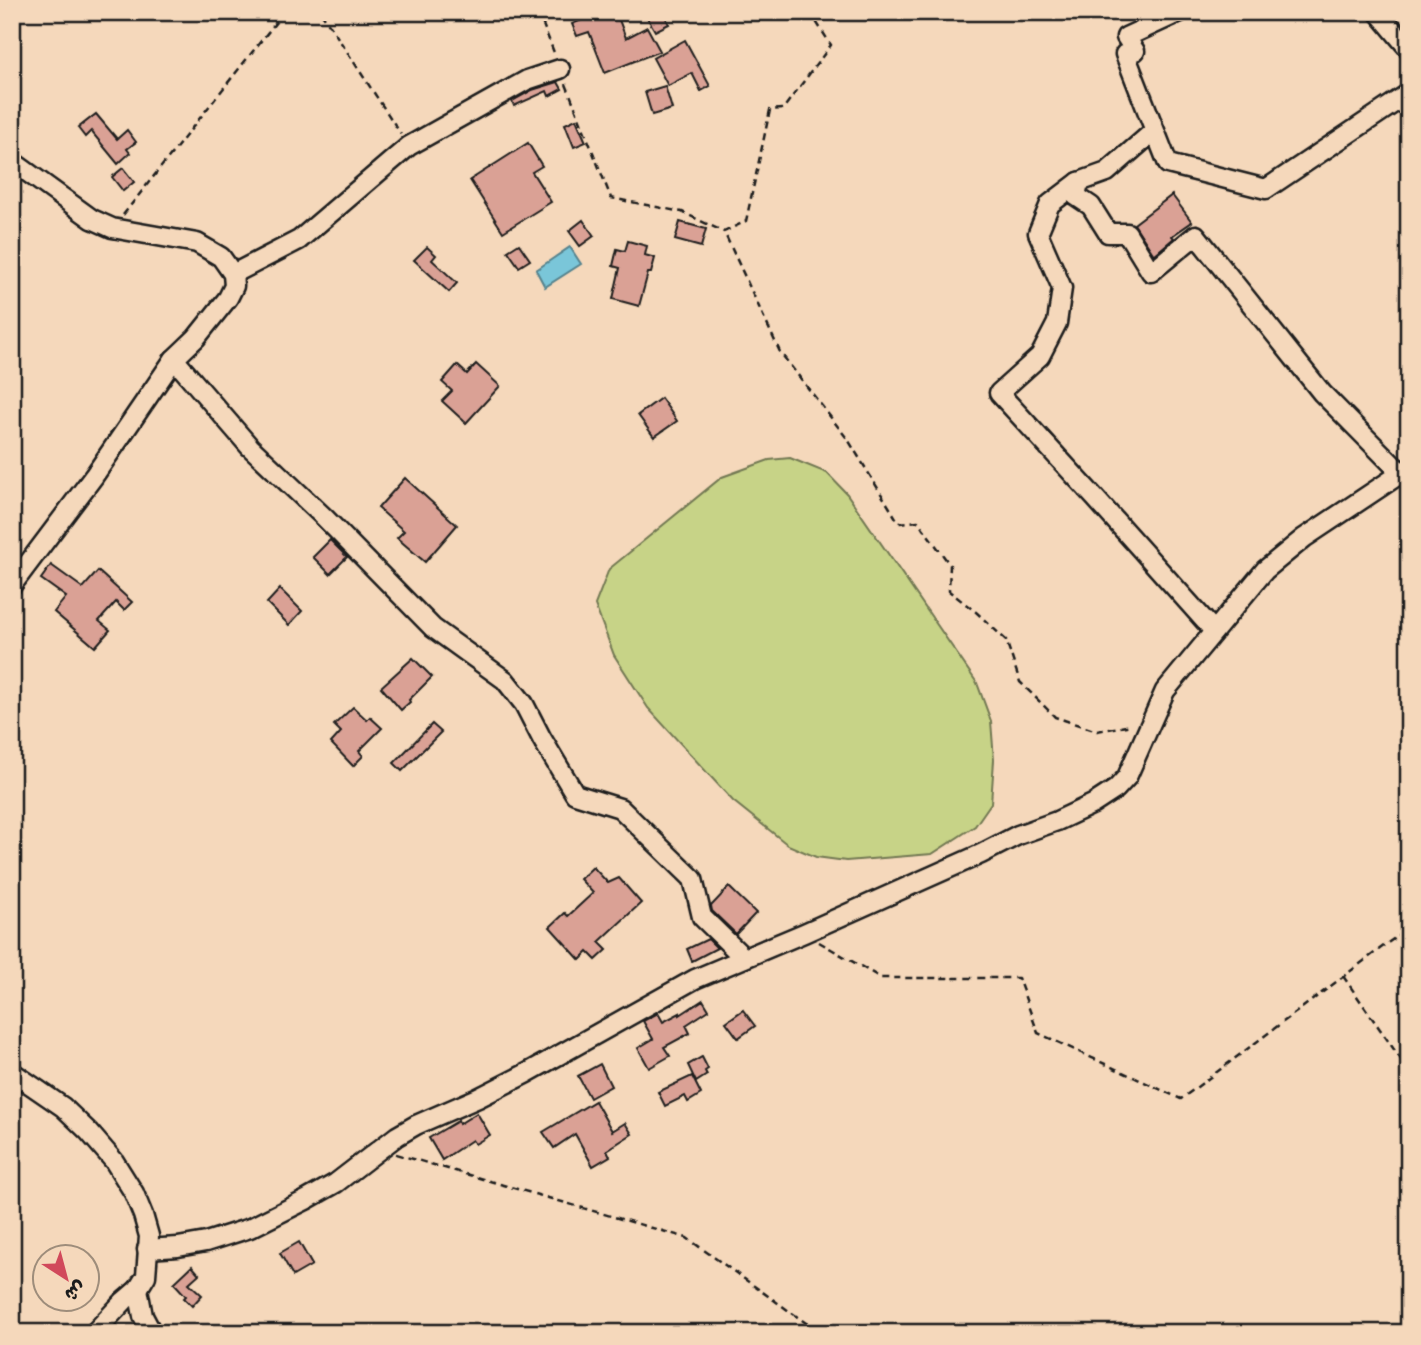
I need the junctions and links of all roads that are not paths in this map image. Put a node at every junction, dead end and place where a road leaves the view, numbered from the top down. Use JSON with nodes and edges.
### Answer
{"nodes":[{"id":1,"x":1180,"y":12,"type":"edge"},
{"id":2,"x":1378,"y":12,"type":"edge"},
{"id":3,"x":1409,"y":49,"type":"edge"},
{"id":4,"x":560,"y":69,"type":"road end"},
{"id":5,"x":1409,"y":93,"type":"edge"},
{"id":6,"x":1154,"y":131,"type":"junction"},
{"id":7,"x":12,"y":161,"type":"edge"},
{"id":8,"x":1079,"y":182,"type":"junction"},
{"id":9,"x":233,"y":274,"type":"junction"},
{"id":10,"x":174,"y":359,"type":"junction"},
{"id":11,"x":1405,"y":471,"type":"edge"},
{"id":12,"x":12,"y":585,"type":"edge"},
{"id":13,"x":1214,"y":631,"type":"junction"},
{"id":14,"x":744,"y":958,"type":"junction"},
{"id":15,"x":15,"y":1077,"type":"edge"},
{"id":16,"x":147,"y":1249,"type":"junction"},
{"id":17,"x":138,"y":1289,"type":"junction"},
{"id":18,"x":94,"y":1333,"type":"edge"},
{"id":19,"x":152,"y":1333,"type":"edge"}],
"edges":[{"from":1,"to":6,"type":"street"},
{"from":2,"to":3,"type":"street"},
{"from":4,"to":9,"type":"street"},
{"from":5,"to":6,"type":"street"},
{"from":6,"to":8,"type":"street"},
{"from":7,"to":9,"type":"street"},
{"from":8,"to":11,"type":"street"},
{"from":8,"to":13,"type":"street"},
{"from":9,"to":10,"type":"street"},
{"from":10,"to":12,"type":"street"},
{"from":10,"to":14,"type":"street"},
{"from":11,"to":13,"type":"street"},
{"from":13,"to":14,"type":"street"},
{"from":14,"to":16,"type":"street"},
{"from":15,"to":16,"type":"street"},
{"from":16,"to":17,"type":"street"},
{"from":17,"to":18,"type":"street"},
{"from":17,"to":19,"type":"street"}]}
